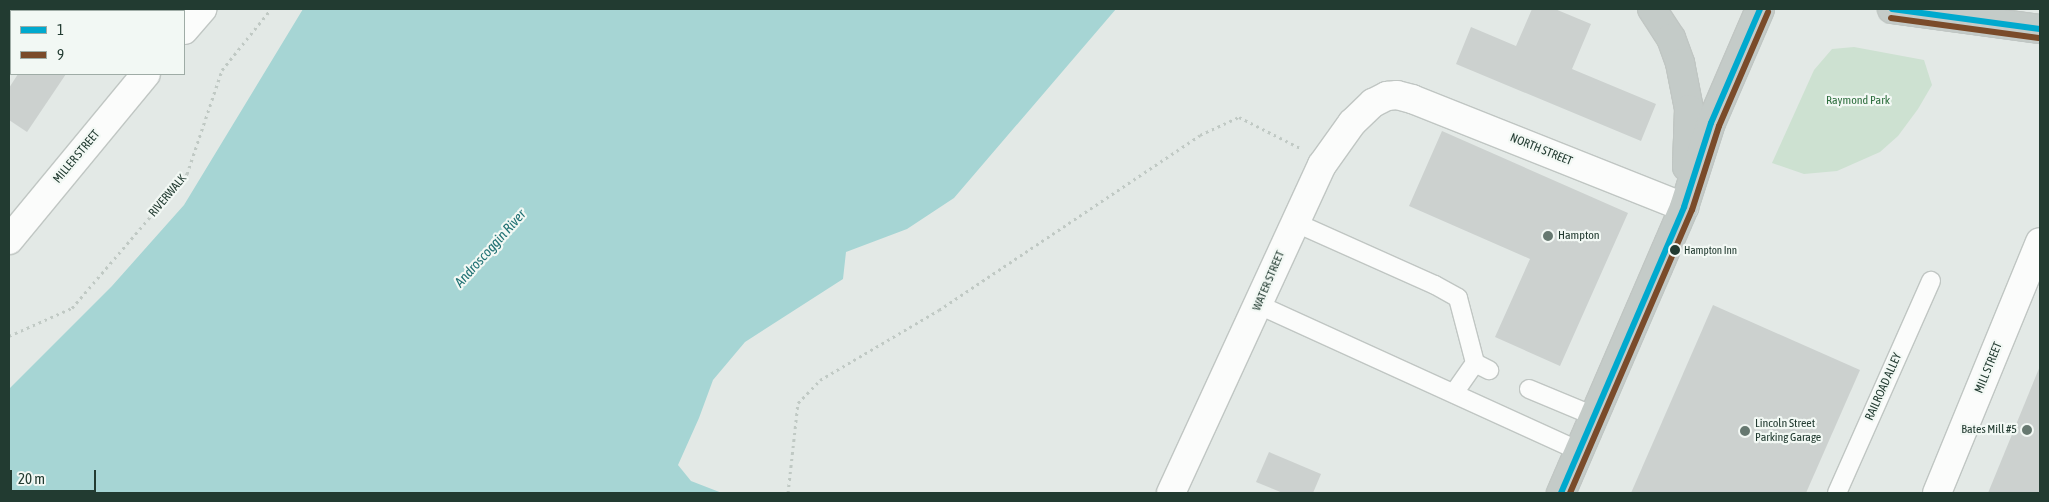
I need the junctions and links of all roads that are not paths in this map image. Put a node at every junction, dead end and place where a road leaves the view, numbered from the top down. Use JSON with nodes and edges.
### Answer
{"nodes":[{"id":1,"x":202,"y":9,"type":"edge"},
{"id":2,"x":1652,"y":9,"type":"edge"},
{"id":3,"x":1760,"y":9,"type":"edge"},
{"id":4,"x":1892,"y":9,"type":"edge"},
{"id":5,"x":1965,"y":14,"type":"edge"},
{"id":6,"x":185,"y":29,"type":"edge"},
{"id":7,"x":2040,"y":30,"type":"edge"},
{"id":8,"x":145,"y":75,"type":"edge"},
{"id":9,"x":1397,"y":95,"type":"joint"},
{"id":10,"x":1684,"y":207,"type":"junction"},
{"id":11,"x":1294,"y":222,"type":"junction"},
{"id":12,"x":9,"y":240,"type":"edge"},
{"id":13,"x":2040,"y":242,"type":"edge"},
{"id":14,"x":1931,"y":281,"type":"dead end"},
{"id":15,"x":1259,"y":305,"type":"junction"},
{"id":16,"x":1529,"y":389,"type":"dead end"},
{"id":17,"x":1454,"y":393,"type":"junction"},
{"id":18,"x":1594,"y":416,"type":"junction"},
{"id":19,"x":1579,"y":451,"type":"junction"},
{"id":20,"x":1172,"y":493,"type":"edge"},
{"id":21,"x":1561,"y":493,"type":"edge"},
{"id":22,"x":1837,"y":493,"type":"edge"},
{"id":23,"x":1938,"y":493,"type":"edge"}],
"edges":[{"from":1,"to":6,"type":"street"},
{"from":2,"to":10,"type":"highway"},
{"from":3,"to":10,"type":"highway"},
{"from":4,"to":5,"type":"highway"},
{"from":5,"to":7,"type":"highway"},
{"from":8,"to":12,"type":"street","name":"MILLER STREET"},
{"from":9,"to":10,"type":"street","name":"NORTH STREET"},
{"from":9,"to":11,"type":"street","name":"WATER STREET"},
{"from":10,"to":18,"type":"highway"},
{"from":11,"to":15,"type":"street","name":"WATER STREET"},
{"from":11,"to":17,"type":"lane"},
{"from":13,"to":23,"type":"street","name":"MILL STREET"},
{"from":14,"to":22,"type":"lane","name":"RAILROAD ALLEY"},
{"from":15,"to":17,"type":"lane"},
{"from":15,"to":20,"type":"street","name":"WATER STREET"},
{"from":16,"to":18,"type":"lane"},
{"from":17,"to":19,"type":"lane"},
{"from":18,"to":19,"type":"highway"},
{"from":19,"to":21,"type":"highway"}]}
